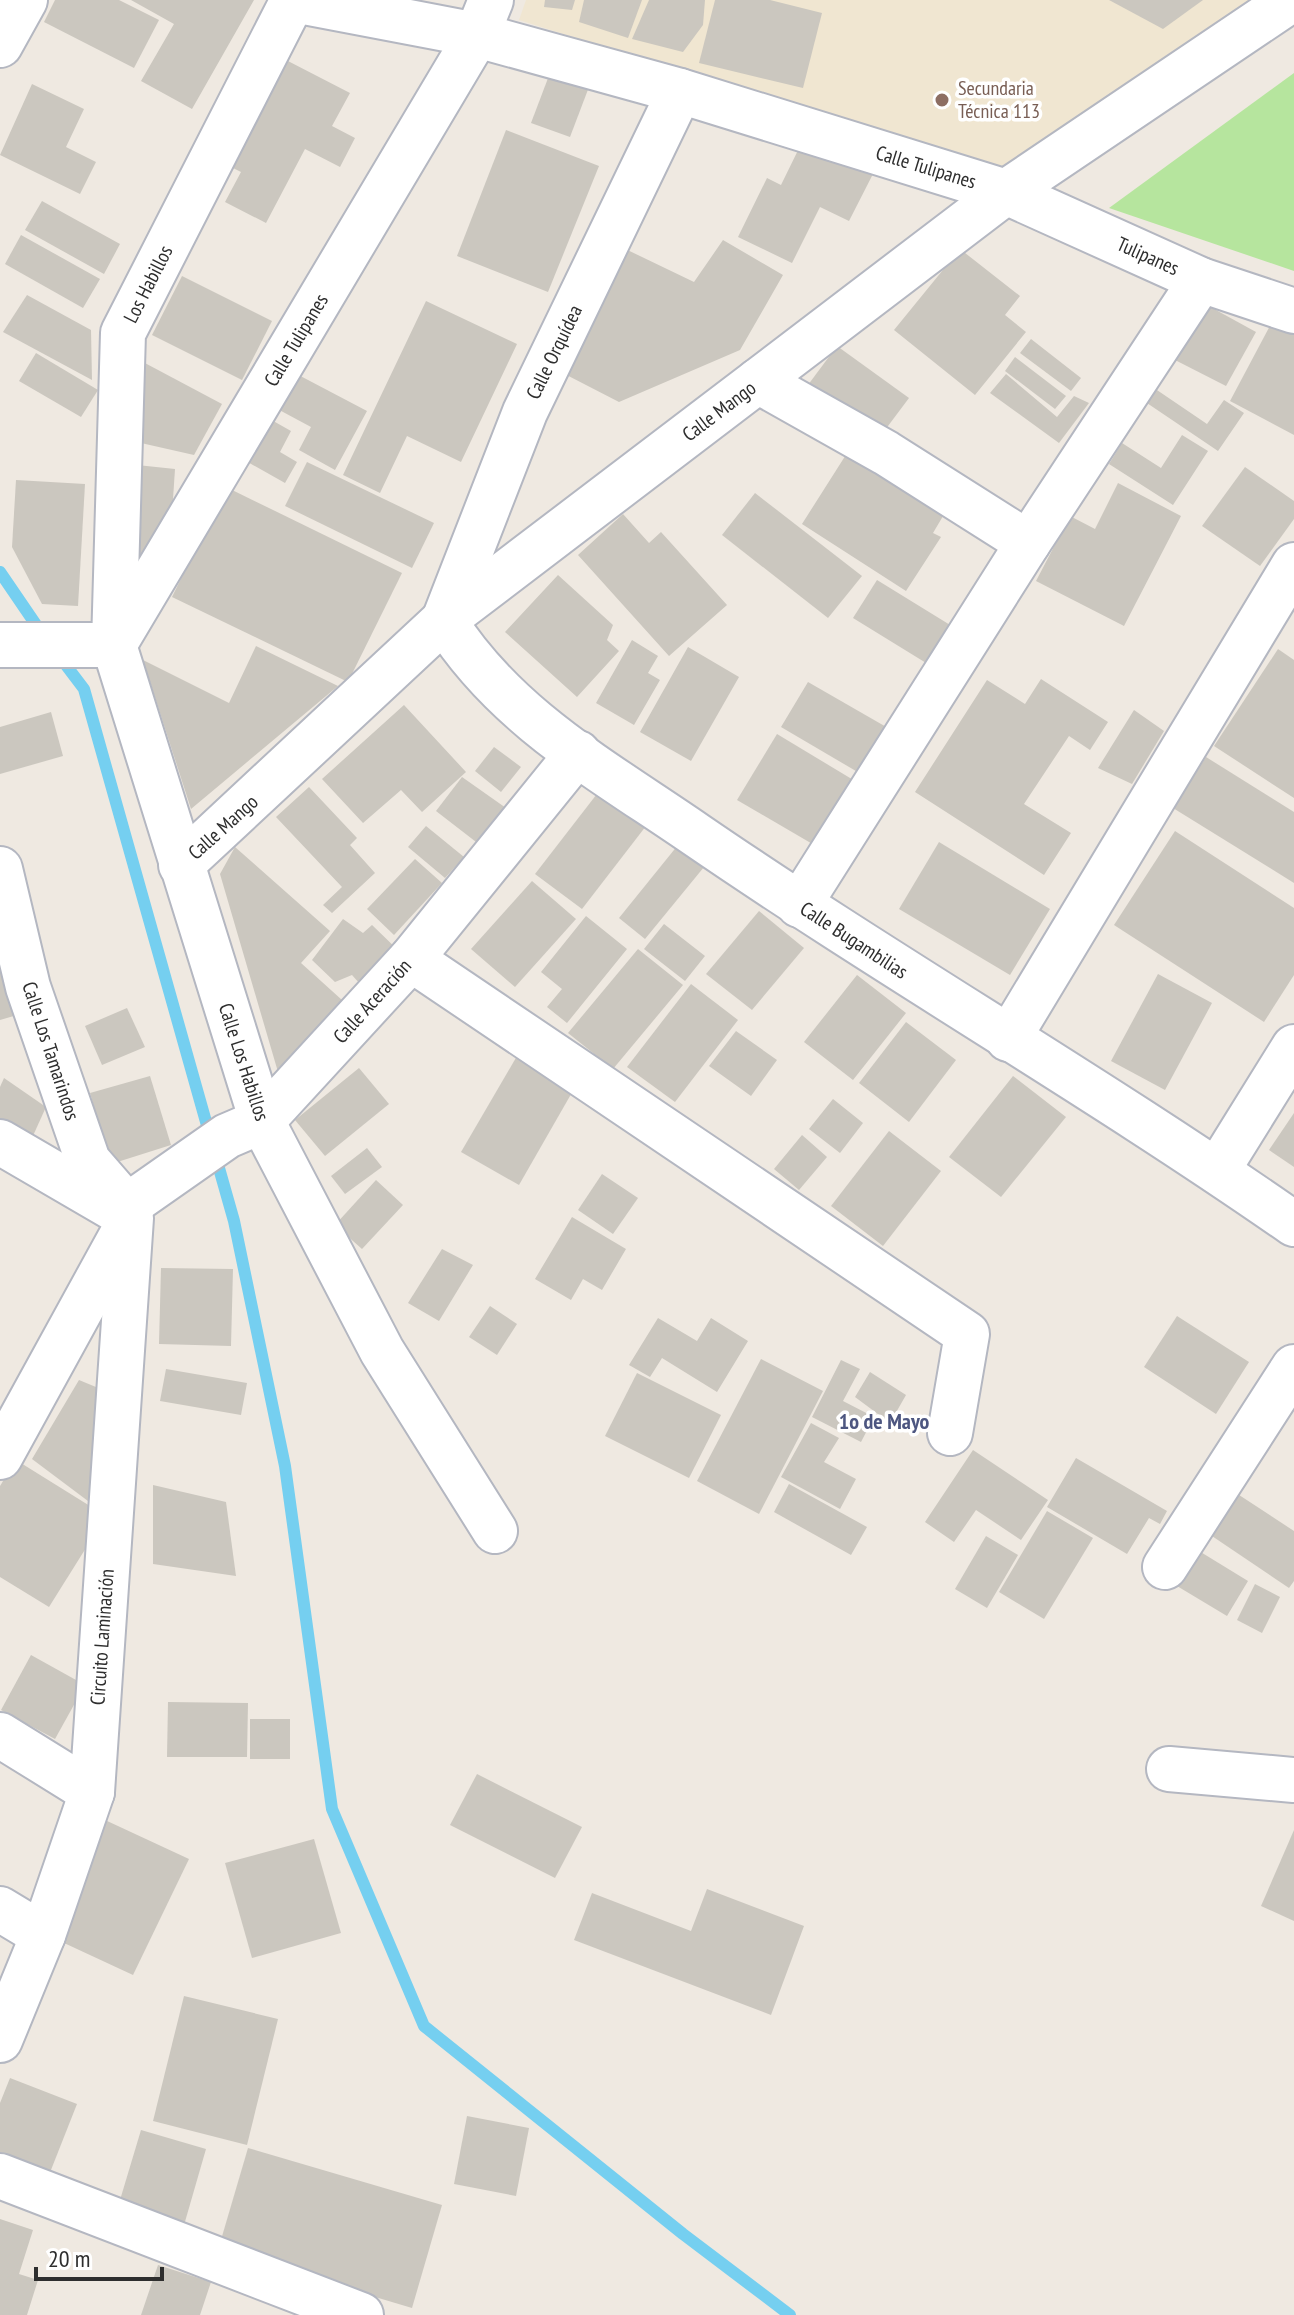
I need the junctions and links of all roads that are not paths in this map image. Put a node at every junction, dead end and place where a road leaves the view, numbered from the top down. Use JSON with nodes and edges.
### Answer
{"nodes":[{"id":1,"x":25,"y":0,"type":"edge"},
{"id":2,"x":293,"y":0,"type":"edge"},
{"id":3,"x":1291,"y":0,"type":"edge"},
{"id":4,"x":484,"y":18,"type":"edge"},
{"id":5,"x":0,"y":45,"type":"edge"},
{"id":6,"x":680,"y":91,"type":"junction"},
{"id":7,"x":1006,"y":192,"type":"junction"},
{"id":8,"x":1201,"y":280,"type":"junction"},
{"id":9,"x":1294,"y":311,"type":"edge"},
{"id":10,"x":758,"y":381,"type":"junction"},
{"id":11,"x":1028,"y":543,"type":"junction"},
{"id":12,"x":1294,"y":565,"type":"edge"},
{"id":13,"x":444,"y":620,"type":"junction"},
{"id":14,"x":0,"y":645,"type":"edge"},
{"id":15,"x":101,"y":645,"type":"junction"},
{"id":16,"x":578,"y":753,"type":"junction"},
{"id":17,"x":181,"y":865,"type":"junction"},
{"id":18,"x":0,"y":869,"type":"edge"},
{"id":19,"x":799,"y":905,"type":"junction"},
{"id":20,"x":411,"y":959,"type":"junction"},
{"id":21,"x":1008,"y":1039,"type":"junction"},
{"id":22,"x":1294,"y":1047,"type":"edge"},
{"id":23,"x":244,"y":1129,"type":"junction"},
{"id":24,"x":0,"y":1142,"type":"edge"},
{"id":25,"x":1217,"y":1171,"type":"junction"},
{"id":26,"x":129,"y":1212,"type":"junction"},
{"id":27,"x":1294,"y":1224,"type":"edge"},
{"id":28,"x":1294,"y":1367,"type":"edge"},
{"id":29,"x":950,"y":1433,"type":"dead end"},
{"id":30,"x":1,"y":1453,"type":"edge"},
{"id":31,"x":495,"y":1531,"type":"dead end"},
{"id":32,"x":1165,"y":1567,"type":"dead end"},
{"id":33,"x":0,"y":1735,"type":"edge"},
{"id":34,"x":1169,"y":1769,"type":"dead end"},
{"id":35,"x":1294,"y":1780,"type":"edge"},
{"id":36,"x":92,"y":1792,"type":"junction"},
{"id":37,"x":0,"y":1909,"type":"edge"},
{"id":38,"x":43,"y":1935,"type":"junction"},
{"id":39,"x":0,"y":2040,"type":"edge"},
{"id":40,"x":0,"y":2176,"type":"edge"},
{"id":41,"x":361,"y":2315,"type":"edge"}],
"edges":[{"from":1,"to":5,"type":"street"},
{"from":2,"to":4,"type":"street","name":"Calle Tulipanes"},
{"from":2,"to":15,"type":"street","name":"Los Habillos"},
{"from":3,"to":7,"type":"street","name":"Calle Mango"},
{"from":4,"to":6,"type":"street","name":"Calle Tulipanes"},
{"from":4,"to":15,"type":"street","name":"Calle Tulipanes"},
{"from":6,"to":7,"type":"street","name":"Calle Tulipanes"},
{"from":6,"to":13,"type":"street","name":"Calle Orquídea"},
{"from":7,"to":8,"type":"street","name":"Tulipanes"},
{"from":7,"to":10,"type":"street","name":"Calle Mango"},
{"from":8,"to":9,"type":"street","name":"Tulipanes"},
{"from":8,"to":11,"type":"street"},
{"from":10,"to":11,"type":"street"},
{"from":10,"to":13,"type":"street","name":"Calle Mango"},
{"from":11,"to":19,"type":"street"},
{"from":12,"to":21,"type":"street"},
{"from":13,"to":16,"type":"street","name":"Calle Bugambilias"},
{"from":13,"to":17,"type":"street","name":"Calle Mango"},
{"from":14,"to":15,"type":"street"},
{"from":15,"to":17,"type":"street","name":"Calle Los Habillos"},
{"from":16,"to":19,"type":"street","name":"Calle Bugambilias"},
{"from":16,"to":20,"type":"street","name":"Calle Aceración"},
{"from":17,"to":23,"type":"street","name":"Calle Los Habillos"},
{"from":18,"to":26,"type":"street","name":"Calle Los Tamarindos"},
{"from":19,"to":21,"type":"street","name":"Calle Bugambilias"},
{"from":20,"to":23,"type":"street","name":"Calle Aceración"},
{"from":20,"to":29,"type":"street"},
{"from":21,"to":25,"type":"street","name":"Calle Bugambilias"},
{"from":22,"to":25,"type":"street"},
{"from":23,"to":26,"type":"street","name":"Calle Aceración"},
{"from":23,"to":31,"type":"street","name":"Calle Los Habillos"},
{"from":24,"to":26,"type":"street"},
{"from":25,"to":27,"type":"street","name":"Calle Bugambilias"},
{"from":26,"to":30,"type":"street","name":"Calle Aceración"},
{"from":26,"to":36,"type":"street","name":"Circuito Laminación"},
{"from":28,"to":32,"type":"street"},
{"from":33,"to":36,"type":"street"},
{"from":34,"to":35,"type":"street"},
{"from":36,"to":38,"type":"street","name":"Circuito Laminación"},
{"from":37,"to":38,"type":"street"},
{"from":38,"to":39,"type":"street","name":"Circuito Laminación"},
{"from":40,"to":41,"type":"street"}]}
